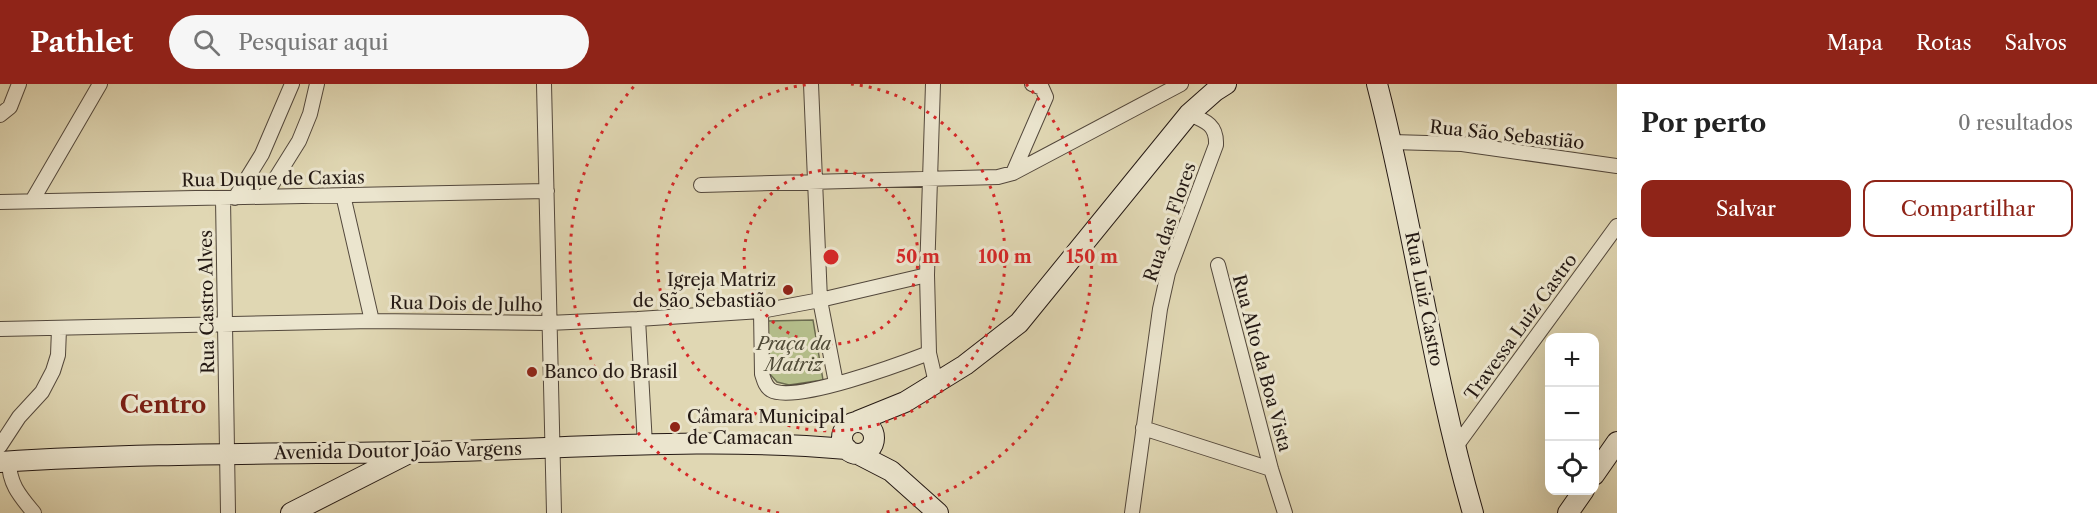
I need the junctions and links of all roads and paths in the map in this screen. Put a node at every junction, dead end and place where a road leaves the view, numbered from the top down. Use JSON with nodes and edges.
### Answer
{"nodes":[{"id":1,"x":19,"y":84,"type":"edge"},
{"id":2,"x":100,"y":84,"type":"edge"},
{"id":3,"x":292,"y":84,"type":"edge"},
{"id":4,"x":317,"y":84,"type":"edge"},
{"id":5,"x":544,"y":84,"type":"edge"},
{"id":6,"x":811,"y":84,"type":"edge"},
{"id":7,"x":933,"y":84,"type":"edge"},
{"id":8,"x":1032,"y":84,"type":"edge"},
{"id":9,"x":1181,"y":84,"type":"edge"},
{"id":10,"x":1226,"y":84,"type":"edge"},
{"id":11,"x":1377,"y":84,"type":"edge"},
{"id":12,"x":1189,"y":114,"type":"junction"},
{"id":13,"x":0,"y":115,"type":"edge"},
{"id":14,"x":1392,"y":142,"type":"junction"},
{"id":15,"x":1617,"y":166,"type":"edge"},
{"id":16,"x":1013,"y":173,"type":"junction"},
{"id":17,"x":931,"y":179,"type":"junction"},
{"id":18,"x":816,"y":183,"type":"junction"},
{"id":19,"x":701,"y":186,"type":"dead end"},
{"id":20,"x":547,"y":191,"type":"junction"},
{"id":21,"x":343,"y":195,"type":"junction"},
{"id":22,"x":264,"y":197,"type":"junction"},
{"id":23,"x":229,"y":198,"type":"junction"},
{"id":24,"x":32,"y":201,"type":"junction"},
{"id":25,"x":0,"y":202,"type":"edge"},
{"id":26,"x":1617,"y":226,"type":"edge"},
{"id":27,"x":1218,"y":265,"type":"dead end"},
{"id":28,"x":927,"y":275,"type":"junction"},
{"id":29,"x":820,"y":300,"type":"junction"},
{"id":30,"x":761,"y":311,"type":"junction"},
{"id":31,"x":638,"y":319,"type":"junction"},
{"id":32,"x":372,"y":321,"type":"junction"},
{"id":33,"x":548,"y":323,"type":"junction"},
{"id":34,"x":226,"y":324,"type":"junction"},
{"id":35,"x":0,"y":329,"type":"edge"},
{"id":36,"x":59,"y":329,"type":"junction"},
{"id":37,"x":929,"y":352,"type":"junction"},
{"id":38,"x":936,"y":382,"type":"junction"},
{"id":39,"x":836,"y":383,"type":"junction"},
{"id":40,"x":853,"y":424,"type":"junction"},
{"id":41,"x":1143,"y":428,"type":"junction"},
{"id":42,"x":1617,"y":442,"type":"edge"},
{"id":43,"x":645,"y":444,"type":"junction"},
{"id":44,"x":796,"y":445,"type":"junction"},
{"id":45,"x":554,"y":448,"type":"junction"},
{"id":46,"x":1455,"y":449,"type":"junction"},
{"id":47,"x":411,"y":452,"type":"junction"},
{"id":48,"x":852,"y":452,"type":"junction"},
{"id":49,"x":227,"y":454,"type":"junction"},
{"id":50,"x":4,"y":465,"type":"edge"},
{"id":51,"x":1599,"y":468,"type":"edge"},
{"id":52,"x":1271,"y":469,"type":"junction"},
{"id":53,"x":1581,"y":495,"type":"edge"},
{"id":54,"x":34,"y":513,"type":"edge"},
{"id":55,"x":228,"y":513,"type":"edge"},
{"id":56,"x":291,"y":513,"type":"edge"},
{"id":57,"x":554,"y":513,"type":"edge"},
{"id":58,"x":938,"y":513,"type":"edge"},
{"id":59,"x":1132,"y":513,"type":"edge"},
{"id":60,"x":1285,"y":513,"type":"edge"},
{"id":61,"x":1473,"y":513,"type":"edge"},
{"id":62,"x":1568,"y":513,"type":"edge"}],
"edges":[{"from":1,"to":13,"type":"street"},
{"from":2,"to":24,"type":"street"},
{"from":3,"to":23,"type":"street"},
{"from":4,"to":22,"type":"street"},
{"from":5,"to":20,"type":"street"},
{"from":6,"to":18,"type":"street"},
{"from":7,"to":17,"type":"street"},
{"from":8,"to":16,"type":"street"},
{"from":9,"to":16,"type":"street"},
{"from":10,"to":12,"type":"main road","name":"Avenida Doutor João Vargens"},
{"from":11,"to":14,"type":"main road","name":"Rua Luiz Castro"},
{"from":12,"to":38,"type":"main road","name":"Avenida Doutor João Vargens"},
{"from":12,"to":41,"type":"street","name":"Rua das Flores"},
{"from":14,"to":15,"type":"street","name":"Rua São Sebastião"},
{"from":14,"to":46,"type":"main road","name":"Rua Luiz Castro"},
{"from":16,"to":17,"type":"street"},
{"from":17,"to":18,"type":"street"},
{"from":17,"to":28,"type":"street"},
{"from":18,"to":19,"type":"street"},
{"from":18,"to":29,"type":"street"},
{"from":20,"to":21,"type":"street","name":"Rua Duque de Caxias"},
{"from":20,"to":33,"type":"street"},
{"from":21,"to":22,"type":"street","name":"Rua Duque de Caxias"},
{"from":21,"to":32,"type":"street"},
{"from":22,"to":23,"type":"street","name":"Rua Duque de Caxias"},
{"from":23,"to":24,"type":"street","name":"Rua Duque de Caxias"},
{"from":23,"to":34,"type":"street","name":"Rua Castro Alves"},
{"from":24,"to":25,"type":"street","name":"Rua Duque de Caxias"},
{"from":26,"to":46,"type":"street","name":"Travessa Luiz Castro"},
{"from":27,"to":52,"type":"street","name":"Rua Alto da Boa Vista"},
{"from":28,"to":29,"type":"street","name":"Rua Dois de Julho"},
{"from":28,"to":37,"type":"street"},
{"from":29,"to":30,"type":"street","name":"Rua Dois de Julho"},
{"from":29,"to":39,"type":"street"},
{"from":30,"to":31,"type":"street","name":"Rua Dois de Julho"},
{"from":30,"to":39,"type":"street"},
{"from":31,"to":33,"type":"street","name":"Rua Dois de Julho"},
{"from":31,"to":43,"type":"street"},
{"from":32,"to":33,"type":"street","name":"Rua Dois de Julho"},
{"from":32,"to":34,"type":"street","name":"Rua Dois de Julho"},
{"from":33,"to":45,"type":"street"},
{"from":34,"to":36,"type":"street","name":"Rua Dois de Julho"},
{"from":34,"to":49,"type":"street","name":"Rua Castro Alves"},
{"from":35,"to":36,"type":"street","name":"Rua Dois de Julho"},
{"from":36,"to":50,"type":"street"},
{"from":37,"to":38,"type":"street"},
{"from":37,"to":39,"type":"street"},
{"from":38,"to":40,"type":"main road","name":"Avenida Doutor João Vargens"},
{"from":40,"to":44,"type":"main road","name":"Avenida Doutor João Vargens"},
{"from":40,"to":48,"type":"main road"},
{"from":40,"to":48,"type":"main road"},
{"from":41,"to":52,"type":"street"},
{"from":41,"to":59,"type":"street"},
{"from":42,"to":51,"type":"main road"},
{"from":43,"to":44,"type":"main road","name":"Avenida Doutor João Vargens"},
{"from":43,"to":45,"type":"main road","name":"Avenida Doutor João Vargens"},
{"from":44,"to":48,"type":"main road","name":"Avenida Doutor João Vargens"},
{"from":45,"to":47,"type":"main road","name":"Avenida Doutor João Vargens"},
{"from":45,"to":57,"type":"street"},
{"from":46,"to":61,"type":"main road","name":"Rua Luiz Castro"},
{"from":47,"to":49,"type":"main road","name":"Avenida Doutor João Vargens"},
{"from":47,"to":56,"type":"main road"},
{"from":48,"to":58,"type":"main road"},
{"from":49,"to":50,"type":"main road","name":"Avenida Doutor João Vargens"},
{"from":49,"to":55,"type":"street","name":"Rua Castro Alves"},
{"from":50,"to":54,"type":"street"},
{"from":52,"to":60,"type":"street","name":"Rua Alto da Boa Vista"},
{"from":53,"to":62,"type":"main road"}]}
